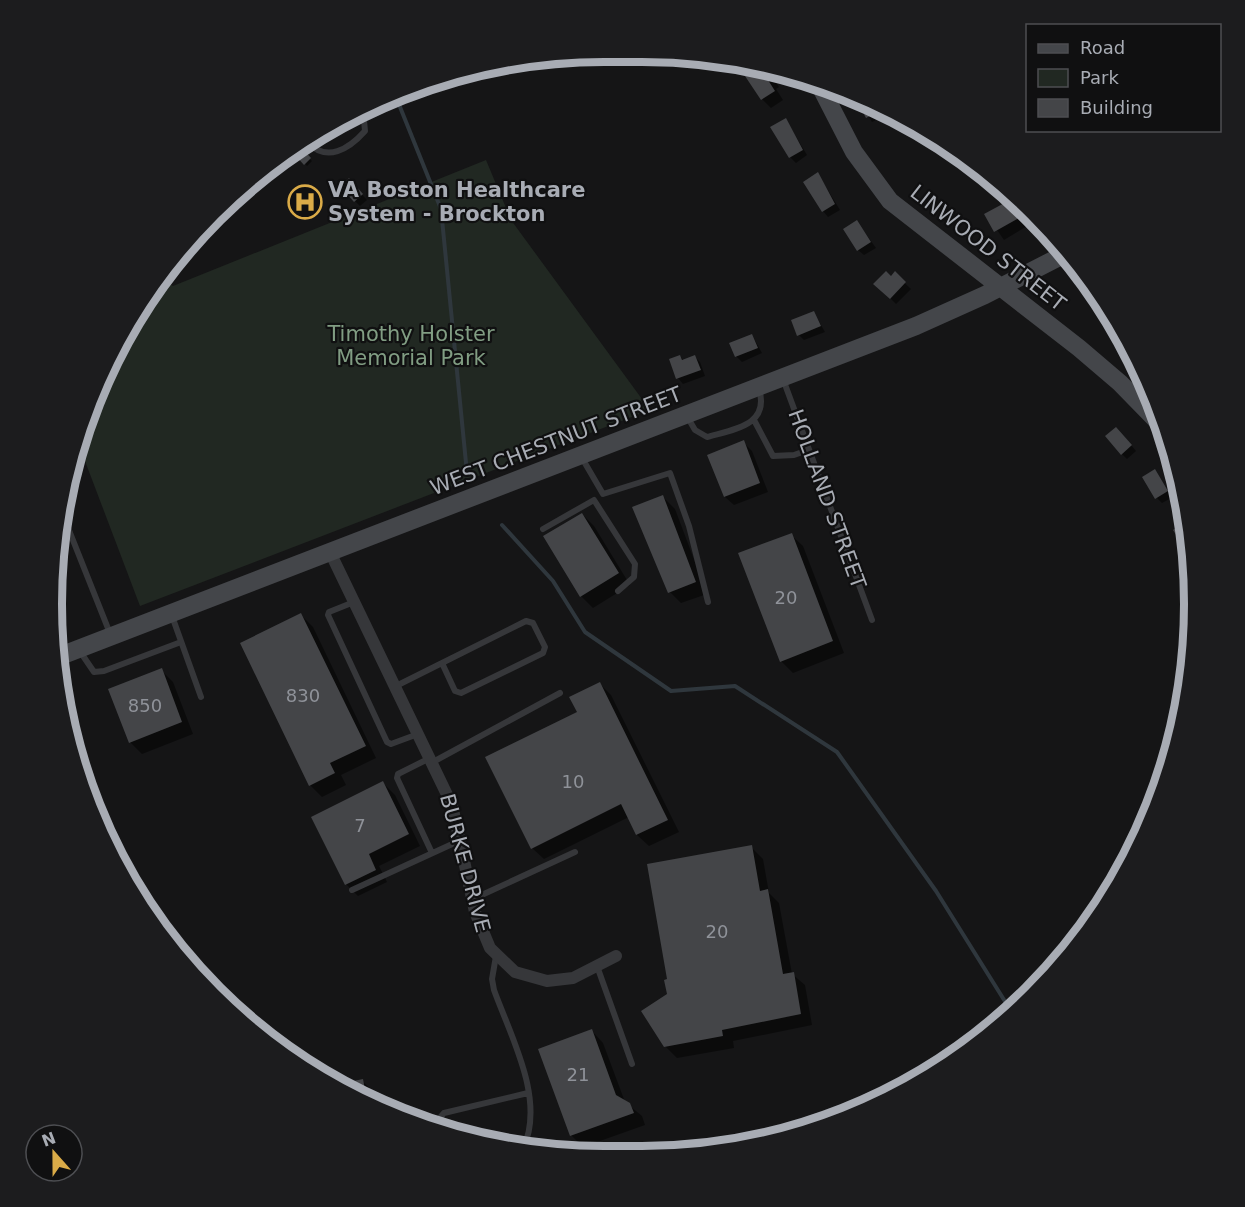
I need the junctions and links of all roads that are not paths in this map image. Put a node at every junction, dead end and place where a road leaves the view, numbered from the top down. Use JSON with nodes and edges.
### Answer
{"nodes":[{"id":1,"x":824,"y":93,"type":"edge"},
{"id":2,"x":364,"y":117,"type":"edge"},
{"id":3,"x":312,"y":147,"type":"edge"},
{"id":4,"x":1058,"y":258,"type":"edge"},
{"id":5,"x":1002,"y":286,"type":"junction"},
{"id":6,"x":783,"y":377,"type":"junction"},
{"id":7,"x":759,"y":387,"type":"junction"},
{"id":8,"x":1149,"y":413,"type":"edge"},
{"id":9,"x":686,"y":414,"type":"junction"},
{"id":10,"x":754,"y":420,"type":"junction"},
{"id":11,"x":808,"y":450,"type":"junction"},
{"id":12,"x":580,"y":455,"type":"junction"},
{"id":13,"x":603,"y":494,"type":"junction"},
{"id":14,"x":594,"y":500,"type":"junction"},
{"id":15,"x":67,"y":526,"type":"edge"},
{"id":16,"x":543,"y":529,"type":"dead end"},
{"id":17,"x":330,"y":552,"type":"junction"},
{"id":18,"x":618,"y":591,"type":"dead end"},
{"id":19,"x":354,"y":602,"type":"junction"},
{"id":20,"x":708,"y":602,"type":"dead end"},
{"id":21,"x":171,"y":613,"type":"junction"},
{"id":22,"x":872,"y":620,"type":"dead end"},
{"id":23,"x":111,"y":636,"type":"junction"},
{"id":24,"x":181,"y":642,"type":"junction"},
{"id":25,"x":79,"y":649,"type":"junction"},
{"id":26,"x":64,"y":655,"type":"edge"},
{"id":27,"x":442,"y":663,"type":"junction"},
{"id":28,"x":396,"y":687,"type":"junction"},
{"id":29,"x":560,"y":693,"type":"dead end"},
{"id":30,"x":201,"y":697,"type":"dead end"},
{"id":31,"x":419,"y":733,"type":"junction"},
{"id":32,"x":432,"y":760,"type":"junction"},
{"id":33,"x":461,"y":840,"type":"junction"},
{"id":34,"x":575,"y":852,"type":"dead end"},
{"id":35,"x":432,"y":853,"type":"junction"},
{"id":36,"x":351,"y":890,"type":"dead end"},
{"id":37,"x":472,"y":899,"type":"junction"},
{"id":38,"x":496,"y":956,"type":"junction"},
{"id":39,"x":616,"y":956,"type":"dead end"},
{"id":40,"x":597,"y":966,"type":"junction"},
{"id":41,"x":632,"y":1064,"type":"dead end"},
{"id":42,"x":528,"y":1093,"type":"junction"},
{"id":43,"x":438,"y":1120,"type":"edge"},
{"id":44,"x":526,"y":1140,"type":"edge"}],
"edges":[{"from":1,"to":5,"type":"main road","name":"LINWOOD STREET"},
{"from":2,"to":3,"type":"lane"},
{"from":4,"to":5,"type":"main road","name":"WEST CHESTNUT STREET"},
{"from":5,"to":6,"type":"main road","name":"WEST CHESTNUT STREET"},
{"from":5,"to":8,"type":"main road","name":"LINWOOD STREET"},
{"from":6,"to":7,"type":"main road","name":"WEST CHESTNUT STREET"},
{"from":6,"to":11,"type":"lane","name":"HOLLAND STREET"},
{"from":7,"to":9,"type":"main road","name":"WEST CHESTNUT STREET"},
{"from":7,"to":10,"type":"lane"},
{"from":9,"to":10,"type":"lane"},
{"from":9,"to":12,"type":"main road","name":"WEST CHESTNUT STREET"},
{"from":10,"to":11,"type":"lane"},
{"from":11,"to":22,"type":"lane","name":"HOLLAND STREET"},
{"from":12,"to":13,"type":"lane"},
{"from":12,"to":17,"type":"main road","name":"WEST CHESTNUT STREET"},
{"from":13,"to":14,"type":"lane"},
{"from":13,"to":20,"type":"lane"},
{"from":14,"to":16,"type":"lane"},
{"from":14,"to":18,"type":"lane"},
{"from":15,"to":23,"type":"lane"},
{"from":17,"to":19,"type":"street","name":"BURKE DRIVE"},
{"from":17,"to":21,"type":"main road","name":"WEST CHESTNUT STREET"},
{"from":19,"to":28,"type":"street","name":"BURKE DRIVE"},
{"from":19,"to":31,"type":"lane"},
{"from":21,"to":23,"type":"main road","name":"WEST CHESTNUT STREET"},
{"from":21,"to":24,"type":"lane"},
{"from":23,"to":25,"type":"main road","name":"WEST CHESTNUT STREET"},
{"from":24,"to":25,"type":"lane"},
{"from":24,"to":30,"type":"lane"},
{"from":25,"to":26,"type":"main road","name":"WEST CHESTNUT STREET"},
{"from":27,"to":27,"type":"lane"},
{"from":27,"to":28,"type":"lane"},
{"from":28,"to":31,"type":"street","name":"BURKE DRIVE"},
{"from":29,"to":32,"type":"lane"},
{"from":31,"to":32,"type":"street","name":"BURKE DRIVE"},
{"from":32,"to":33,"type":"street","name":"BURKE DRIVE"},
{"from":32,"to":35,"type":"lane"},
{"from":33,"to":35,"type":"lane"},
{"from":33,"to":37,"type":"street","name":"BURKE DRIVE"},
{"from":34,"to":37,"type":"lane"},
{"from":35,"to":36,"type":"lane"},
{"from":37,"to":38,"type":"street","name":"BURKE DRIVE"},
{"from":38,"to":40,"type":"street","name":"BURKE DRIVE"},
{"from":38,"to":42,"type":"lane"},
{"from":39,"to":40,"type":"street","name":"BURKE DRIVE"},
{"from":40,"to":41,"type":"lane"},
{"from":42,"to":43,"type":"lane"},
{"from":42,"to":44,"type":"lane"}]}
